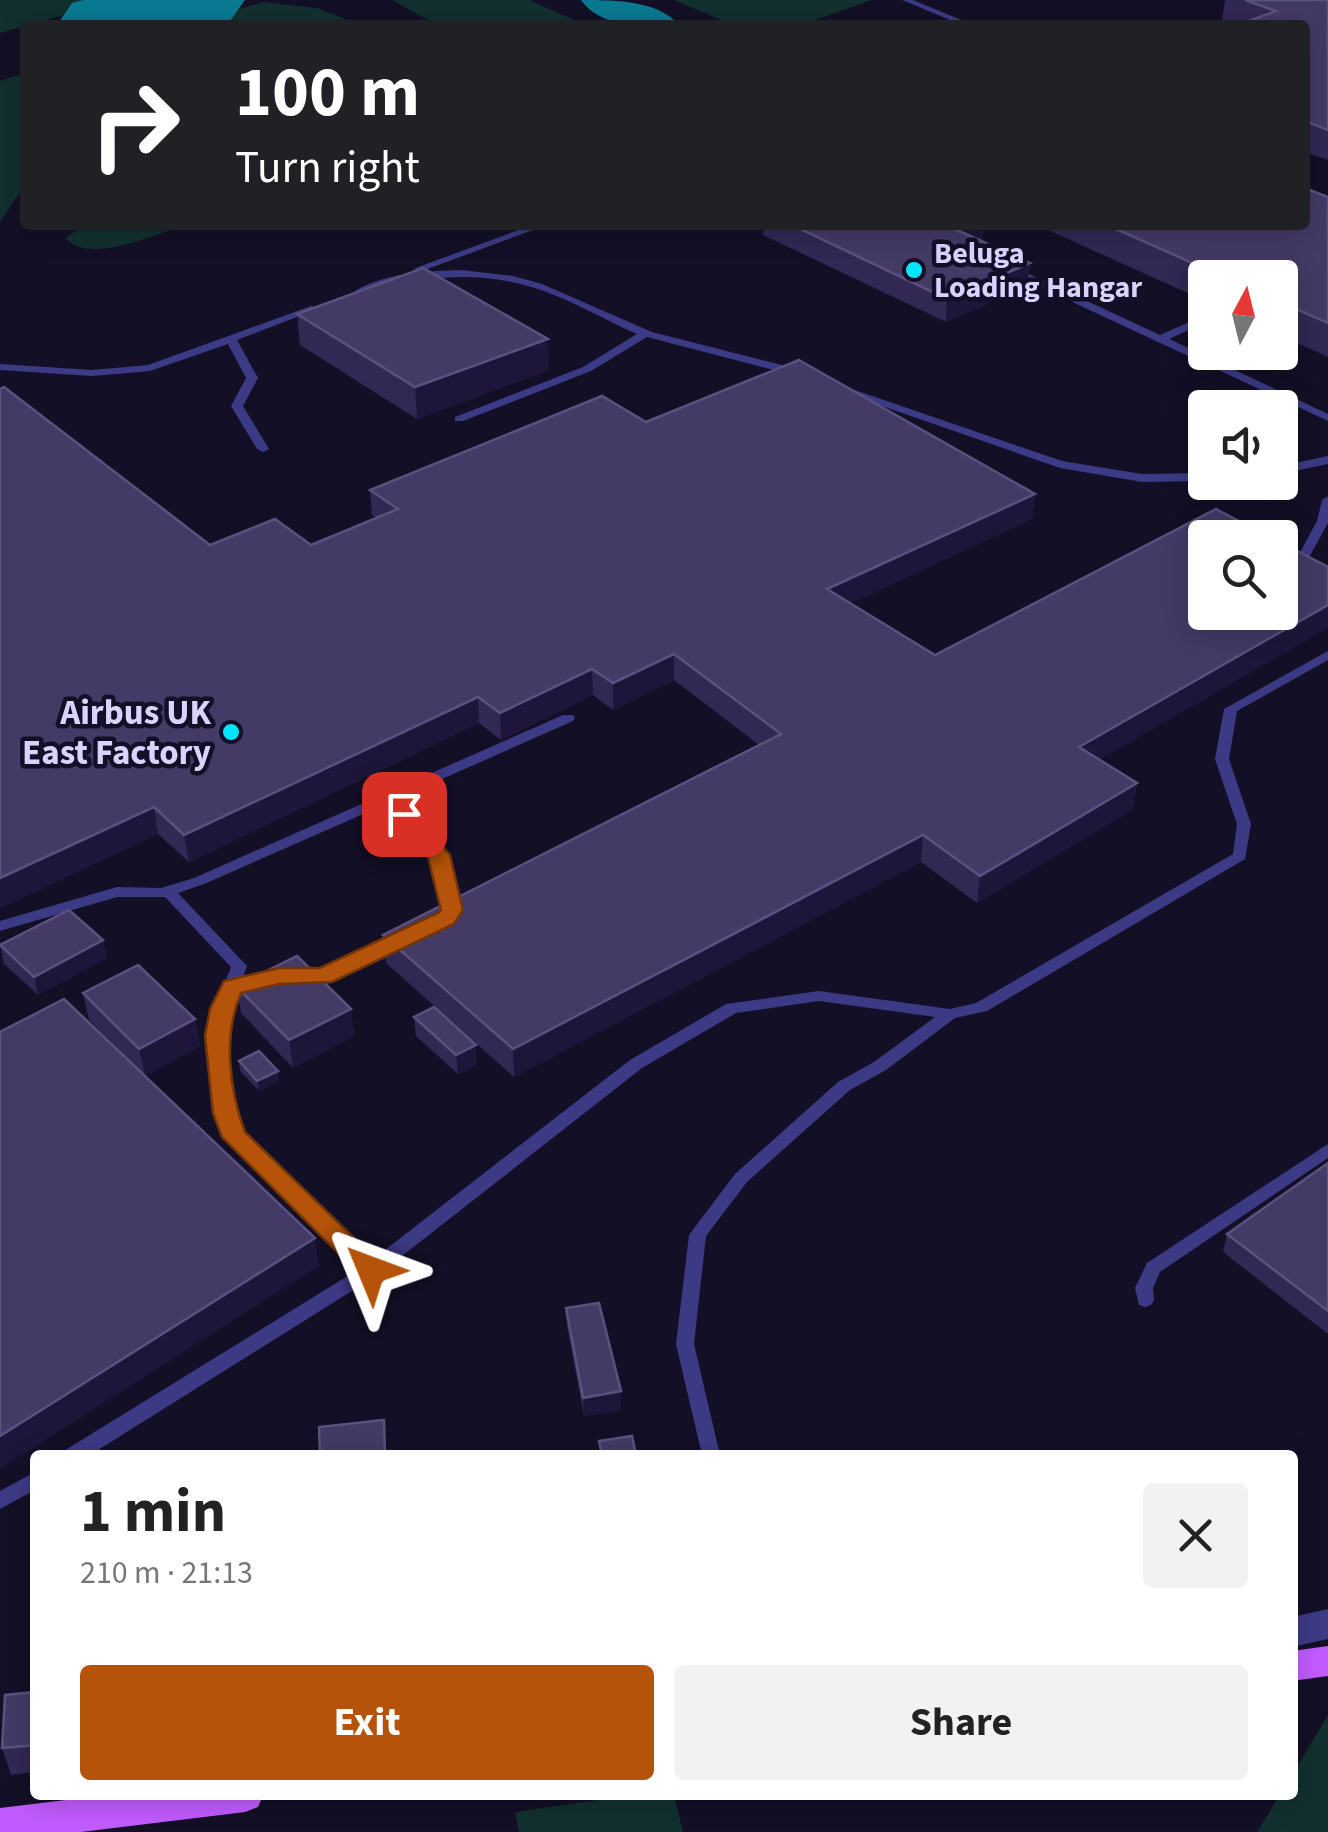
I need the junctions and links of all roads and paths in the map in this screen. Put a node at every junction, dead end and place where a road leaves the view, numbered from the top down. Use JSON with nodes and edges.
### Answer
{"nodes":[{"id":1,"x":906,"y":0,"type":"edge"},
{"id":2,"x":956,"y":20,"type":"edge"},
{"id":3,"x":528,"y":230,"type":"edge"},
{"id":4,"x":992,"y":261,"type":"edge"},
{"id":5,"x":391,"y":279,"type":"junction"},
{"id":6,"x":356,"y":293,"type":"edge"},
{"id":7,"x":320,"y":306,"type":"edge"},
{"id":8,"x":1188,"y":326,"type":"edge"},
{"id":9,"x":646,"y":333,"type":"junction"},
{"id":10,"x":1161,"y":339,"type":"junction"},
{"id":11,"x":231,"y":340,"type":"junction"},
{"id":12,"x":0,"y":367,"type":"edge"},
{"id":13,"x":24,"y":368,"type":"junction"},
{"id":14,"x":0,"y":377,"type":"edge"},
{"id":15,"x":811,"y":378,"type":"edge"},
{"id":16,"x":829,"y":384,"type":"edge"},
{"id":17,"x":1328,"y":418,"type":"edge"},
{"id":18,"x":459,"y":419,"type":"dead end"},
{"id":19,"x":264,"y":449,"type":"dead end"},
{"id":20,"x":1328,"y":460,"type":"edge"},
{"id":21,"x":1298,"y":466,"type":"edge"},
{"id":22,"x":1188,"y":478,"type":"edge"},
{"id":23,"x":1328,"y":500,"type":"edge"},
{"id":24,"x":1310,"y":568,"type":"edge"},
{"id":25,"x":1328,"y":655,"type":"edge"},
{"id":26,"x":568,"y":718,"type":"dead end"},
{"id":27,"x":388,"y":798,"type":"junction"},
{"id":28,"x":168,"y":891,"type":"junction"},
{"id":29,"x":0,"y":926,"type":"edge"},
{"id":30,"x":429,"y":927,"type":"edge"},
{"id":31,"x":411,"y":935,"type":"edge"},
{"id":32,"x":279,"y":976,"type":"edge"},
{"id":33,"x":950,"y":1014,"type":"junction"},
{"id":34,"x":1328,"y":1150,"type":"edge"},
{"id":35,"x":371,"y":1270,"type":"junction"},
{"id":36,"x":1145,"y":1300,"type":"dead end"},
{"id":37,"x":82,"y":1450,"type":"edge"},
{"id":38,"x":710,"y":1450,"type":"edge"},
{"id":39,"x":30,"y":1483,"type":"edge"},
{"id":40,"x":0,"y":1502,"type":"edge"},
{"id":41,"x":1328,"y":1624,"type":"edge"},
{"id":42,"x":1298,"y":1631,"type":"edge"},
{"id":43,"x":1328,"y":1662,"type":"edge"},
{"id":44,"x":1298,"y":1665,"type":"edge"},
{"id":45,"x":204,"y":1800,"type":"edge"},
{"id":46,"x":0,"y":1825,"type":"edge"}],
"edges":[{"from":1,"to":2,"type":"lane"},
{"from":3,"to":5,"type":"lane"},
{"from":4,"to":10,"type":"lane"},
{"from":5,"to":6,"type":"lane"},
{"from":5,"to":9,"type":"lane"},
{"from":7,"to":11,"type":"lane"},
{"from":8,"to":10,"type":"lane"},
{"from":9,"to":15,"type":"lane"},
{"from":9,"to":18,"type":"lane"},
{"from":10,"to":17,"type":"lane"},
{"from":11,"to":13,"type":"lane"},
{"from":11,"to":19,"type":"lane"},
{"from":12,"to":13,"type":"lane"},
{"from":13,"to":14,"type":"lane"},
{"from":16,"to":22,"type":"lane"},
{"from":20,"to":21,"type":"lane"},
{"from":23,"to":24,"type":"lane"},
{"from":25,"to":33,"type":"lane"},
{"from":26,"to":27,"type":"lane"},
{"from":27,"to":28,"type":"lane"},
{"from":27,"to":30,"type":"lane"},
{"from":28,"to":29,"type":"lane"},
{"from":28,"to":35,"type":"lane"},
{"from":31,"to":32,"type":"lane"},
{"from":33,"to":35,"type":"lane"},
{"from":33,"to":38,"type":"lane"},
{"from":34,"to":36,"type":"lane"},
{"from":35,"to":37,"type":"lane"},
{"from":39,"to":40,"type":"lane"},
{"from":41,"to":42,"type":"street"},
{"from":43,"to":44,"type":"main road"},
{"from":45,"to":46,"type":"main road"}]}
